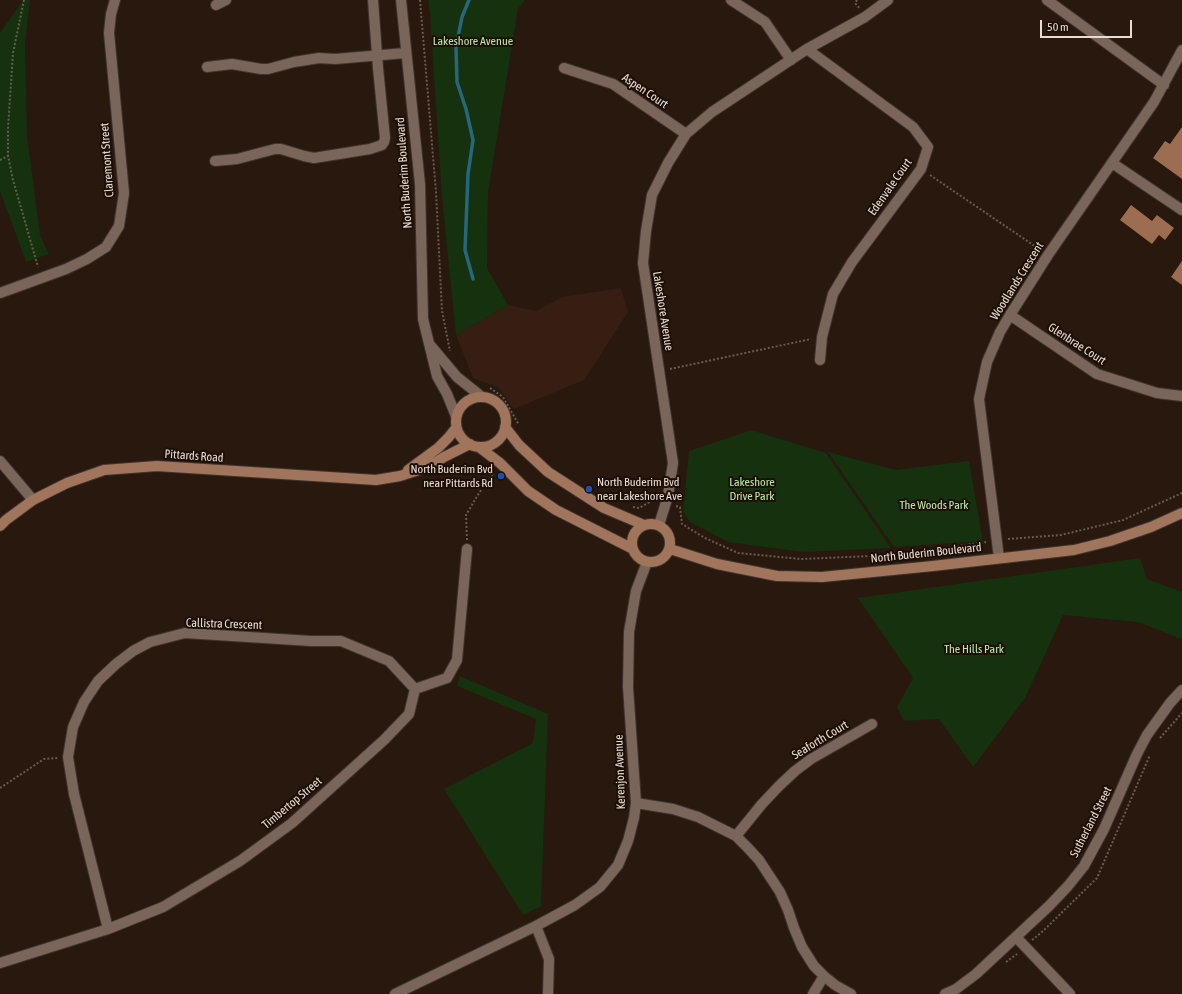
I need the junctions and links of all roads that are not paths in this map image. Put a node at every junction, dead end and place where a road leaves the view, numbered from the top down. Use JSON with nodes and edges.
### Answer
{"nodes":[{"id":1,"x":115,"y":0,"type":"edge"},
{"id":2,"x":226,"y":0,"type":"edge"},
{"id":3,"x":373,"y":0,"type":"edge"},
{"id":4,"x":401,"y":0,"type":"edge"},
{"id":5,"x":732,"y":0,"type":"edge"},
{"id":6,"x":888,"y":0,"type":"edge"},
{"id":7,"x":1046,"y":0,"type":"edge"},
{"id":8,"x":216,"y":6,"type":"dead end"},
{"id":9,"x":808,"y":49,"type":"junction"},
{"id":10,"x":1182,"y":50,"type":"edge"},
{"id":11,"x":406,"y":53,"type":"junction"},
{"id":12,"x":377,"y":55,"type":"junction"},
{"id":13,"x":791,"y":60,"type":"junction"},
{"id":14,"x":207,"y":67,"type":"dead end"},
{"id":15,"x":564,"y":68,"type":"dead end"},
{"id":16,"x":1164,"y":85,"type":"junction"},
{"id":17,"x":686,"y":134,"type":"junction"},
{"id":18,"x":215,"y":161,"type":"dead end"},
{"id":19,"x":1112,"y":163,"type":"junction"},
{"id":20,"x":1182,"y":210,"type":"edge"},
{"id":21,"x":0,"y":293,"type":"edge"},
{"id":22,"x":1010,"y":316,"type":"junction"},
{"id":23,"x":430,"y":344,"type":"junction"},
{"id":24,"x":820,"y":360,"type":"dead end"},
{"id":25,"x":1182,"y":396,"type":"edge"},
{"id":26,"x":482,"y":397,"type":"junction"},
{"id":27,"x":456,"y":416,"type":"junction"},
{"id":28,"x":505,"y":427,"type":"junction"},
{"id":29,"x":456,"y":428,"type":"junction"},
{"id":30,"x":474,"y":446,"type":"junction"},
{"id":31,"x":0,"y":461,"type":"edge"},
{"id":32,"x":400,"y":476,"type":"junction"},
{"id":33,"x":33,"y":500,"type":"junction"},
{"id":34,"x":1182,"y":513,"type":"edge"},
{"id":35,"x":644,"y":525,"type":"junction"},
{"id":36,"x":659,"y":525,"type":"junction"},
{"id":37,"x":0,"y":526,"type":"edge"},
{"id":38,"x":467,"y":549,"type":"road end"},
{"id":39,"x":633,"y":549,"type":"junction"},
{"id":40,"x":670,"y":549,"type":"junction"},
{"id":41,"x":999,"y":558,"type":"junction"},
{"id":42,"x":646,"y":562,"type":"junction"},
{"id":43,"x":415,"y":689,"type":"junction"},
{"id":44,"x":1182,"y":690,"type":"edge"},
{"id":45,"x":872,"y":724,"type":"dead end"},
{"id":46,"x":636,"y":803,"type":"junction"},
{"id":47,"x":736,"y":836,"type":"junction"},
{"id":48,"x":536,"y":926,"type":"junction"},
{"id":49,"x":108,"y":929,"type":"junction"},
{"id":50,"x":1016,"y":937,"type":"junction"},
{"id":51,"x":0,"y":963,"type":"edge"},
{"id":52,"x":824,"y":976,"type":"junction"},
{"id":53,"x":395,"y":994,"type":"edge"},
{"id":54,"x":548,"y":994,"type":"edge"},
{"id":55,"x":813,"y":994,"type":"edge"},
{"id":56,"x":851,"y":994,"type":"edge"},
{"id":57,"x":945,"y":994,"type":"edge"},
{"id":58,"x":1070,"y":994,"type":"edge"}],
"edges":[{"from":1,"to":21,"type":"street","name":"Claremont Street"},
{"from":2,"to":8,"type":"street"},
{"from":3,"to":12,"type":"street"},
{"from":4,"to":11,"type":"street","name":"North Buderim Boulevard"},
{"from":5,"to":13,"type":"street"},
{"from":6,"to":9,"type":"street","name":"Lakeshore Avenue"},
{"from":7,"to":16,"type":"street"},
{"from":9,"to":13,"type":"street","name":"Lakeshore Avenue"},
{"from":9,"to":24,"type":"street","name":"Edenvale Court"},
{"from":10,"to":16,"type":"street","name":"Woodlands Crescent"},
{"from":11,"to":12,"type":"street"},
{"from":11,"to":23,"type":"street","name":"North Buderim Boulevard"},
{"from":12,"to":14,"type":"street"},
{"from":12,"to":18,"type":"street"},
{"from":13,"to":17,"type":"street","name":"Lakeshore Avenue"},
{"from":15,"to":17,"type":"street","name":"Aspen Court"},
{"from":16,"to":19,"type":"street","name":"Woodlands Crescent"},
{"from":17,"to":36,"type":"street","name":"Lakeshore Avenue"},
{"from":19,"to":20,"type":"street"},
{"from":19,"to":22,"type":"street","name":"Woodlands Crescent"},
{"from":22,"to":25,"type":"street","name":"Glenbrae Court"},
{"from":22,"to":41,"type":"street","name":"Woodlands Crescent"},
{"from":23,"to":26,"type":"street","name":"North Buderim Boulevard"},
{"from":23,"to":27,"type":"street","name":"North Buderim Boulevard"},
{"from":26,"to":27,"type":"street"},
{"from":26,"to":28,"type":"street"},
{"from":27,"to":29,"type":"street"},
{"from":28,"to":30,"type":"street"},
{"from":28,"to":35,"type":"street"},
{"from":29,"to":30,"type":"street"},
{"from":29,"to":32,"type":"street","name":"Pittards Road"},
{"from":30,"to":32,"type":"street","name":"Pittards Road"},
{"from":30,"to":39,"type":"street"},
{"from":31,"to":33,"type":"street"},
{"from":32,"to":33,"type":"street","name":"Pittards Road"},
{"from":33,"to":37,"type":"street","name":"Pittards Road"},
{"from":34,"to":41,"type":"street","name":"North Buderim Boulevard"},
{"from":35,"to":36,"type":"street"},
{"from":35,"to":39,"type":"street"},
{"from":36,"to":40,"type":"street"},
{"from":38,"to":43,"type":"street"},
{"from":39,"to":42,"type":"street"},
{"from":40,"to":41,"type":"street","name":"North Buderim Boulevard"},
{"from":40,"to":42,"type":"street"},
{"from":42,"to":46,"type":"street","name":"Kerenjon Avenue"},
{"from":43,"to":49,"type":"street","name":"Timbertop Street"},
{"from":43,"to":49,"type":"street","name":"Callistra Crescent"},
{"from":44,"to":50,"type":"street","name":"Sutherland Street"},
{"from":45,"to":47,"type":"street","name":"Seaforth Court"},
{"from":46,"to":47,"type":"street"},
{"from":46,"to":48,"type":"street","name":"Kerenjon Avenue"},
{"from":47,"to":52,"type":"street"},
{"from":48,"to":53,"type":"street","name":"Kerenjon Avenue"},
{"from":48,"to":54,"type":"street"},
{"from":49,"to":51,"type":"street","name":"Timbertop Street"},
{"from":50,"to":57,"type":"street","name":"Sutherland Street"},
{"from":50,"to":58,"type":"street"},
{"from":52,"to":55,"type":"street"},
{"from":52,"to":56,"type":"street"}]}
